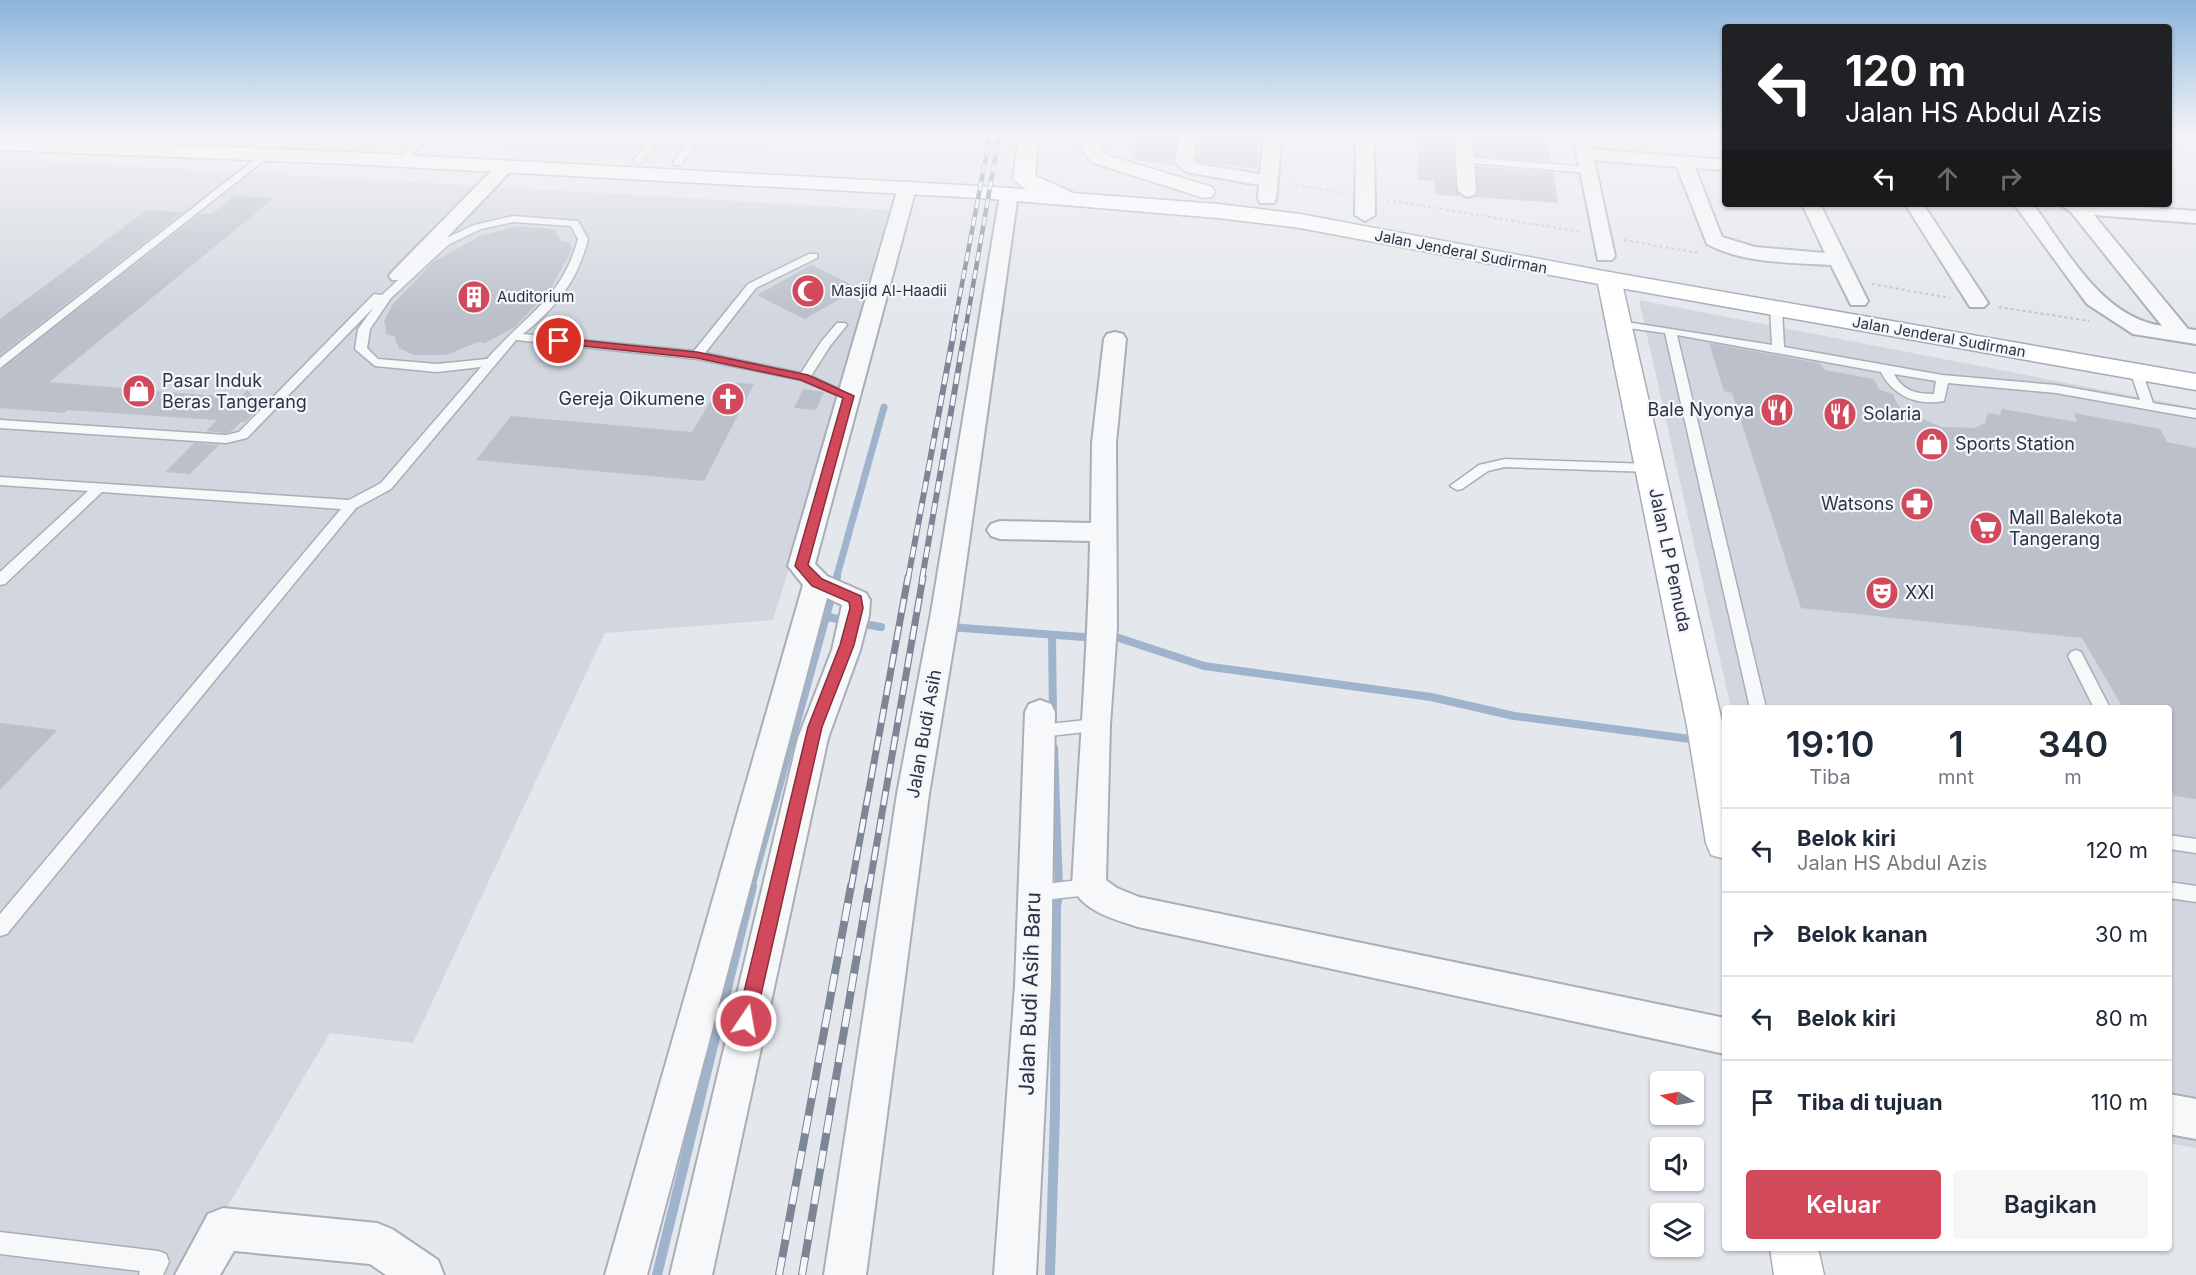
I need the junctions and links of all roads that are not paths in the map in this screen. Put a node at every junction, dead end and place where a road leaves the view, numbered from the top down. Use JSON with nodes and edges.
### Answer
{"nodes":[{"id":1,"x":216,"y":194,"type":"edge"},
{"id":2,"x":478,"y":194,"type":"edge"},
{"id":3,"x":905,"y":194,"type":"edge"},
{"id":4,"x":1016,"y":194,"type":"edge"},
{"id":5,"x":1053,"y":194,"type":"edge"},
{"id":6,"x":1128,"y":194,"type":"edge"},
{"id":7,"x":1191,"y":194,"type":"edge"},
{"id":8,"x":1285,"y":194,"type":"edge"},
{"id":9,"x":1365,"y":194,"type":"edge"},
{"id":10,"x":1592,"y":194,"type":"edge"},
{"id":11,"x":1696,"y":194,"type":"edge"},
{"id":12,"x":1173,"y":198,"type":"junction"},
{"id":13,"x":1813,"y":207,"type":"edge"},
{"id":14,"x":1916,"y":207,"type":"edge"},
{"id":15,"x":2025,"y":207,"type":"edge"},
{"id":16,"x":2074,"y":207,"type":"edge"},
{"id":17,"x":2091,"y":207,"type":"edge"},
{"id":18,"x":2182,"y":212,"type":"edge"},
{"id":19,"x":1365,"y":214,"type":"junction"},
{"id":20,"x":2196,"y":231,"type":"edge"},
{"id":21,"x":813,"y":256,"type":"dead end"},
{"id":22,"x":1838,"y":260,"type":"junction"},
{"id":23,"x":1607,"y":268,"type":"junction"},
{"id":24,"x":399,"y":276,"type":"joint"},
{"id":25,"x":1746,"y":280,"type":"dead end"},
{"id":26,"x":1804,"y":291,"type":"dead end"},
{"id":27,"x":1858,"y":301,"type":"junction"},
{"id":28,"x":1977,"y":303,"type":"dead end"},
{"id":29,"x":1776,"y":308,"type":"junction"},
{"id":30,"x":1620,"y":324,"type":"junction"},
{"id":31,"x":841,"y":325,"type":"dead end"},
{"id":32,"x":1670,"y":331,"type":"junction"},
{"id":33,"x":513,"y":336,"type":"junction"},
{"id":34,"x":2189,"y":336,"type":"edge"},
{"id":35,"x":1115,"y":339,"type":"dead end"},
{"id":36,"x":1778,"y":349,"type":"junction"},
{"id":37,"x":697,"y":355,"type":"junction"},
{"id":38,"x":2196,"y":360,"type":"edge"},
{"id":39,"x":492,"y":362,"type":"junction"},
{"id":40,"x":0,"y":364,"type":"edge"},
{"id":41,"x":1885,"y":369,"type":"junction"},
{"id":42,"x":2136,"y":371,"type":"junction"},
{"id":43,"x":804,"y":378,"type":"junction"},
{"id":44,"x":1942,"y":379,"type":"junction"},
{"id":45,"x":2196,"y":382,"type":"edge"},
{"id":46,"x":849,"y":396,"type":"junction"},
{"id":47,"x":2147,"y":404,"type":"junction"},
{"id":48,"x":2196,"y":414,"type":"edge"},
{"id":49,"x":0,"y":424,"type":"edge"},
{"id":50,"x":1650,"y":468,"type":"junction"},
{"id":51,"x":0,"y":481,"type":"edge"},
{"id":52,"x":1457,"y":486,"type":"dead end"},
{"id":53,"x":99,"y":488,"type":"junction"},
{"id":54,"x":351,"y":505,"type":"junction"},
{"id":55,"x":1000,"y":530,"type":"dead end"},
{"id":56,"x":1103,"y":532,"type":"junction"},
{"id":57,"x":0,"y":580,"type":"edge"},
{"id":58,"x":824,"y":585,"type":"junction"},
{"id":59,"x":2076,"y":656,"type":"dead end"},
{"id":60,"x":793,"y":675,"type":"junction"},
{"id":61,"x":831,"y":679,"type":"junction"},
{"id":62,"x":1757,"y":705,"type":"edge"},
{"id":63,"x":2100,"y":705,"type":"edge"},
{"id":64,"x":1040,"y":722,"type":"joint"},
{"id":65,"x":1095,"y":725,"type":"junction"},
{"id":66,"x":796,"y":726,"type":"junction"},
{"id":67,"x":1722,"y":826,"type":"edge"},
{"id":68,"x":2172,"y":842,"type":"edge"},
{"id":69,"x":2196,"y":846,"type":"edge"},
{"id":70,"x":736,"y":879,"type":"junction"},
{"id":71,"x":776,"y":883,"type":"junction"},
{"id":72,"x":1089,"y":887,"type":"junction"},
{"id":73,"x":2172,"y":890,"type":"edge"},
{"id":74,"x":1035,"y":893,"type":"junction"},
{"id":75,"x":2196,"y":894,"type":"edge"},
{"id":76,"x":725,"y":924,"type":"junction"},
{"id":77,"x":0,"y":928,"type":"edge"},
{"id":78,"x":764,"y":928,"type":"junction"},
{"id":79,"x":1722,"y":1035,"type":"edge"},
{"id":80,"x":2172,"y":1115,"type":"edge"},
{"id":81,"x":2196,"y":1119,"type":"edge"},
{"id":82,"x":0,"y":1243,"type":"edge"},
{"id":83,"x":1795,"y":1251,"type":"edge"},
{"id":84,"x":150,"y":1275,"type":"edge"},
{"id":85,"x":196,"y":1275,"type":"edge"},
{"id":86,"x":423,"y":1275,"type":"edge"},
{"id":87,"x":626,"y":1275,"type":"edge"},
{"id":88,"x":691,"y":1275,"type":"edge"},
{"id":89,"x":845,"y":1275,"type":"edge"},
{"id":90,"x":1016,"y":1275,"type":"edge"},
{"id":91,"x":1799,"y":1275,"type":"edge"}],
"edges":[{"from":1,"to":40,"type":"lane"},
{"from":2,"to":24,"type":"street"},
{"from":3,"to":46,"type":"street"},
{"from":4,"to":89,"type":"street","name":"Jalan Budi Asih"},
{"from":5,"to":12,"type":"main road","name":"Jalan Jenderal Sudirman"},
{"from":6,"to":12,"type":"main road","name":"Jalan Jenderal Sudirman"},
{"from":7,"to":12,"type":"main road","name":"Jalan Jenderal Sudirman"},
{"from":8,"to":19,"type":"main road","name":"Jalan Jenderal Sudirman"},
{"from":9,"to":19,"type":"street"},
{"from":10,"to":23,"type":"street"},
{"from":11,"to":22,"type":"street"},
{"from":12,"to":23,"type":"main road","name":"Jalan Jenderal Sudirman"},
{"from":13,"to":22,"type":"street"},
{"from":14,"to":28,"type":"street"},
{"from":15,"to":34,"type":"street"},
{"from":16,"to":34,"type":"street"},
{"from":17,"to":18,"type":"street"},
{"from":18,"to":20,"type":"street"},
{"from":19,"to":23,"type":"main road","name":"Jalan Jenderal Sudirman"},
{"from":21,"to":37,"type":"lane"},
{"from":22,"to":27,"type":"street"},
{"from":23,"to":25,"type":"main road","name":"Jalan Jenderal Sudirman"},
{"from":23,"to":29,"type":"main road","name":"Jalan Jenderal Sudirman"},
{"from":23,"to":30,"type":"main road","name":"Jalan LP Pemuda"},
{"from":24,"to":49,"type":"lane"},
{"from":26,"to":27,"type":"main road","name":"Jalan Jenderal Sudirman"},
{"from":27,"to":38,"type":"main road","name":"Jalan Jenderal Sudirman"},
{"from":29,"to":36,"type":"lane"},
{"from":29,"to":42,"type":"main road","name":"Jalan Jenderal Sudirman"},
{"from":30,"to":32,"type":"lane"},
{"from":30,"to":50,"type":"main road","name":"Jalan LP Pemuda"},
{"from":31,"to":43,"type":"lane"},
{"from":32,"to":36,"type":"lane"},
{"from":32,"to":62,"type":"lane"},
{"from":33,"to":37,"type":"lane"},
{"from":33,"to":39,"type":"lane"},
{"from":33,"to":39,"type":"lane"},
{"from":35,"to":56,"type":"street"},
{"from":36,"to":41,"type":"lane"},
{"from":37,"to":43,"type":"lane"},
{"from":39,"to":54,"type":"lane"},
{"from":41,"to":44,"type":"lane"},
{"from":41,"to":44,"type":"lane"},
{"from":42,"to":45,"type":"main road","name":"Jalan Jenderal Sudirman"},
{"from":42,"to":47,"type":"lane"},
{"from":43,"to":46,"type":"lane"},
{"from":44,"to":47,"type":"lane"},
{"from":46,"to":58,"type":"street"},
{"from":47,"to":48,"type":"lane"},
{"from":50,"to":52,"type":"lane"},
{"from":50,"to":67,"type":"main road","name":"Jalan LP Pemuda"},
{"from":51,"to":53,"type":"lane"},
{"from":53,"to":54,"type":"lane"},
{"from":53,"to":57,"type":"lane"},
{"from":54,"to":77,"type":"lane"},
{"from":55,"to":56,"type":"street"},
{"from":56,"to":65,"type":"street"},
{"from":58,"to":60,"type":"street"},
{"from":58,"to":61,"type":"street"},
{"from":59,"to":63,"type":"lane"},
{"from":60,"to":61,"type":"street"},
{"from":60,"to":66,"type":"street"},
{"from":61,"to":66,"type":"street"},
{"from":64,"to":65,"type":"lane"},
{"from":64,"to":74,"type":"street","name":"Jalan Budi Asih Baru"},
{"from":65,"to":72,"type":"street"},
{"from":66,"to":70,"type":"street"},
{"from":66,"to":71,"type":"street"},
{"from":68,"to":69,"type":"lane"},
{"from":70,"to":71,"type":"street"},
{"from":70,"to":76,"type":"street"},
{"from":71,"to":78,"type":"street"},
{"from":72,"to":74,"type":"lane"},
{"from":72,"to":79,"type":"street"},
{"from":73,"to":75,"type":"lane"},
{"from":74,"to":90,"type":"street","name":"Jalan Budi Asih Baru"},
{"from":76,"to":78,"type":"street"},
{"from":76,"to":87,"type":"street"},
{"from":78,"to":88,"type":"street"},
{"from":80,"to":81,"type":"street"},
{"from":82,"to":84,"type":"lane"},
{"from":83,"to":91,"type":"main road"},
{"from":85,"to":86,"type":"street"}]}
